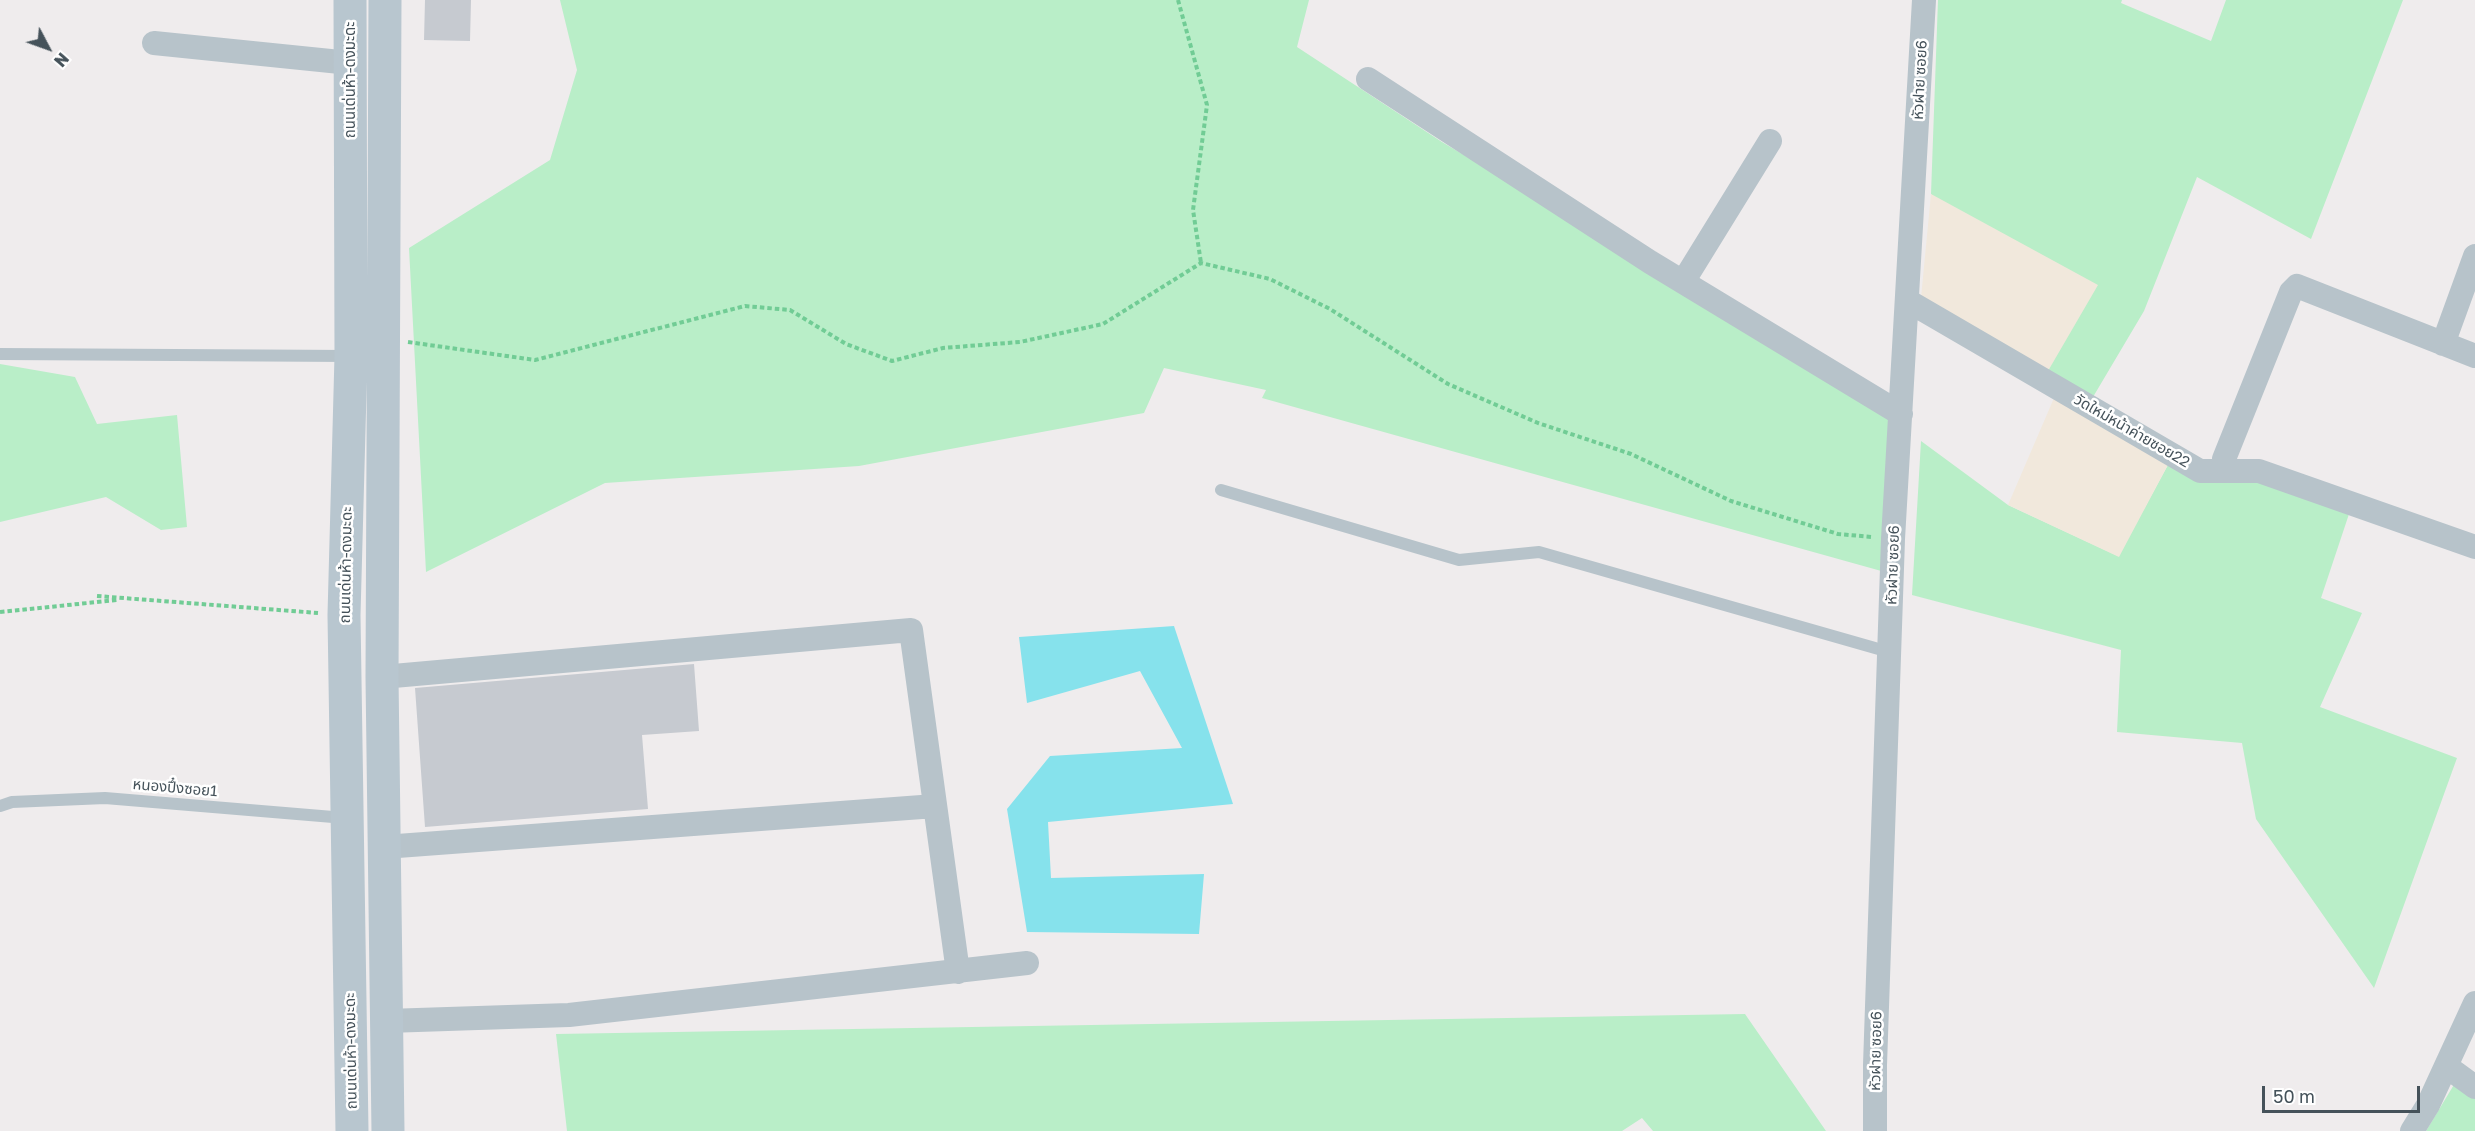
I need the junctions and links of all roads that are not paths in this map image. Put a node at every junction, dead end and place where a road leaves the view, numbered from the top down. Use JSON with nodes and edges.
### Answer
{"nodes":[{"id":1,"x":350,"y":0,"type":"edge"},
{"id":2,"x":385,"y":0,"type":"edge"},
{"id":3,"x":1924,"y":0,"type":"edge"},
{"id":4,"x":154,"y":43,"type":"dead end"},
{"id":5,"x":350,"y":63,"type":"junction"},
{"id":6,"x":1368,"y":78,"type":"dead end"},
{"id":7,"x":1770,"y":141,"type":"dead end"},
{"id":8,"x":2475,"y":256,"type":"edge"},
{"id":9,"x":1683,"y":282,"type":"junction"},
{"id":10,"x":1908,"y":301,"type":"junction"},
{"id":11,"x":2443,"y":344,"type":"junction"},
{"id":12,"x":0,"y":354,"type":"edge"},
{"id":13,"x":351,"y":356,"type":"junction"},
{"id":14,"x":2475,"y":356,"type":"edge"},
{"id":15,"x":1901,"y":414,"type":"junction"},
{"id":16,"x":2227,"y":469,"type":"junction"},
{"id":17,"x":1221,"y":490,"type":"dead end"},
{"id":18,"x":2475,"y":547,"type":"edge"},
{"id":19,"x":1889,"y":652,"type":"junction"},
{"id":20,"x":382,"y":677,"type":"junction"},
{"id":21,"x":0,"y":806,"type":"edge"},
{"id":22,"x":935,"y":806,"type":"junction"},
{"id":23,"x":348,"y":818,"type":"junction"},
{"id":24,"x":384,"y":847,"type":"junction"},
{"id":25,"x":385,"y":882,"type":"junction"},
{"id":26,"x":348,"y":884,"type":"junction"},
{"id":27,"x":1027,"y":963,"type":"dead end"},
{"id":28,"x":958,"y":972,"type":"junction"},
{"id":29,"x":2475,"y":1003,"type":"edge"},
{"id":30,"x":387,"y":1021,"type":"junction"},
{"id":31,"x":2446,"y":1066,"type":"junction"},
{"id":32,"x":2475,"y":1087,"type":"edge"},
{"id":33,"x":352,"y":1131,"type":"edge"},
{"id":34,"x":388,"y":1131,"type":"edge"},
{"id":35,"x":1875,"y":1131,"type":"edge"},
{"id":36,"x":2412,"y":1131,"type":"edge"}],
"edges":[{"from":1,"to":5,"type":"main road","name":"ถนนเด่นห้า-ดงมะดะ"},
{"from":2,"to":20,"type":"main road"},
{"from":3,"to":10,"type":"street","name":"หัวฝาย ซอย6"},
{"from":4,"to":5,"type":"street"},
{"from":5,"to":13,"type":"main road","name":"ถนนเด่นห้า-ดงมะดะ"},
{"from":6,"to":9,"type":"street"},
{"from":7,"to":9,"type":"street"},
{"from":8,"to":11,"type":"street"},
{"from":9,"to":15,"type":"street"},
{"from":10,"to":15,"type":"street","name":"หัวฝาย ซอย6"},
{"from":10,"to":16,"type":"street","name":"วัดใหม่หน้าค่ายซอย22"},
{"from":11,"to":14,"type":"street"},
{"from":11,"to":16,"type":"street"},
{"from":12,"to":13,"type":"lane"},
{"from":13,"to":23,"type":"main road","name":"ถนนเด่นห้า-ดงมะดะ"},
{"from":15,"to":19,"type":"street","name":"หัวฝาย ซอย6"},
{"from":16,"to":18,"type":"street","name":"วัดใหม่หน้าค่ายซอย22"},
{"from":17,"to":19,"type":"lane"},
{"from":19,"to":35,"type":"street","name":"หัวฝาย ซอย6"},
{"from":20,"to":22,"type":"street"},
{"from":20,"to":24,"type":"main road"},
{"from":21,"to":23,"type":"lane","name":"หนองปึ๋งซอย1"},
{"from":22,"to":24,"type":"street"},
{"from":22,"to":28,"type":"street"},
{"from":23,"to":26,"type":"main road","name":"ถนนเด่นห้า-ดงมะดะ"},
{"from":24,"to":25,"type":"main road"},
{"from":25,"to":26,"type":"main road"},
{"from":25,"to":30,"type":"main road"},
{"from":26,"to":33,"type":"main road","name":"ถนนเด่นห้า-ดงมะดะ"},
{"from":27,"to":28,"type":"street"},
{"from":28,"to":30,"type":"street"},
{"from":29,"to":31,"type":"street"},
{"from":30,"to":34,"type":"main road"},
{"from":31,"to":32,"type":"street"},
{"from":31,"to":36,"type":"street"}]}
